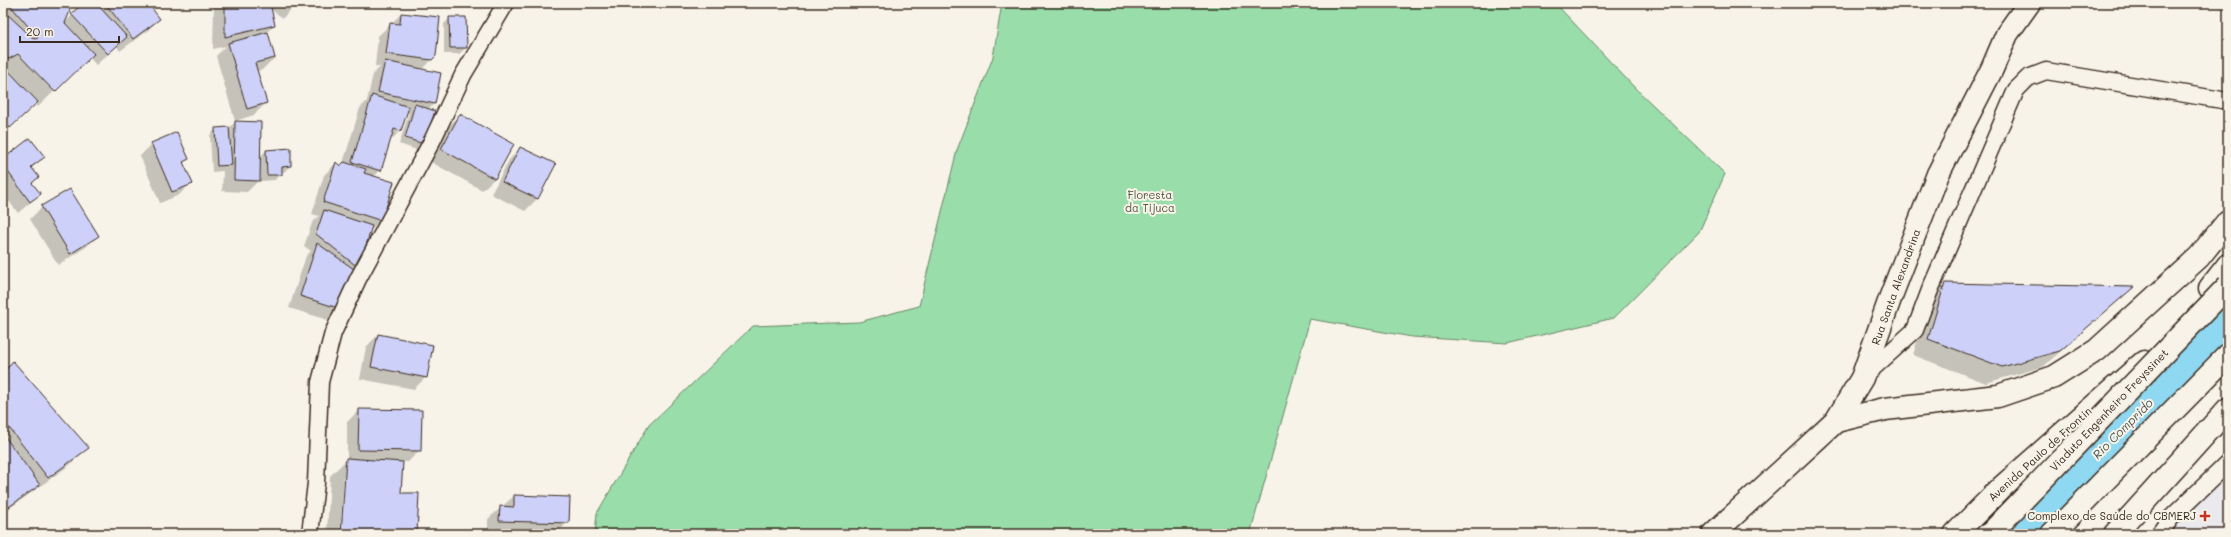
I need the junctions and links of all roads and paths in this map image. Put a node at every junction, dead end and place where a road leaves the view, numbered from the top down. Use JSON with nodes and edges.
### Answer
{"nodes":[{"id":1,"x":506,"y":3,"type":"edge"},
{"id":2,"x":2029,"y":3,"type":"edge"},
{"id":3,"x":2228,"y":101,"type":"edge"},
{"id":4,"x":2228,"y":221,"type":"edge"},
{"id":5,"x":2228,"y":266,"type":"edge"},
{"id":6,"x":2219,"y":287,"type":"edge"},
{"id":7,"x":2228,"y":305,"type":"edge"},
{"id":8,"x":2228,"y":355,"type":"edge"},
{"id":9,"x":1862,"y":378,"type":"junction"},
{"id":10,"x":2228,"y":409,"type":"edge"},
{"id":11,"x":1836,"y":420,"type":"junction"},
{"id":12,"x":2228,"y":463,"type":"edge"},
{"id":13,"x":310,"y":534,"type":"edge"},
{"id":14,"x":1713,"y":534,"type":"edge"},
{"id":15,"x":1954,"y":534,"type":"edge"},
{"id":16,"x":1990,"y":534,"type":"edge"},
{"id":17,"x":2052,"y":534,"type":"edge"},
{"id":18,"x":2115,"y":534,"type":"edge"},
{"id":19,"x":2159,"y":534,"type":"edge"}],
"edges":[{"from":1,"to":13,"type":"lane"},
{"from":2,"to":9,"type":"main road","name":"Rua Santa Alexandrina"},
{"from":3,"to":9,"type":"lane"},
{"from":4,"to":11,"type":"main road"},
{"from":5,"to":6,"type":"main road"},
{"from":6,"to":7,"type":"main road"},
{"from":6,"to":15,"type":"main road","name":"Avenida Paulo de Frontin"},
{"from":6,"to":16,"type":"main road","name":"Viaduto Engenheiro Freyssinet","bridge":true},
{"from":8,"to":17,"type":"main road"},
{"from":9,"to":11,"type":"main road","name":"Rua Santa Alexandrina"},
{"from":10,"to":18,"type":"main road"},
{"from":11,"to":14,"type":"main road","name":"Rua Santa Alexandrina"},
{"from":12,"to":19,"type":"lane"}]}
